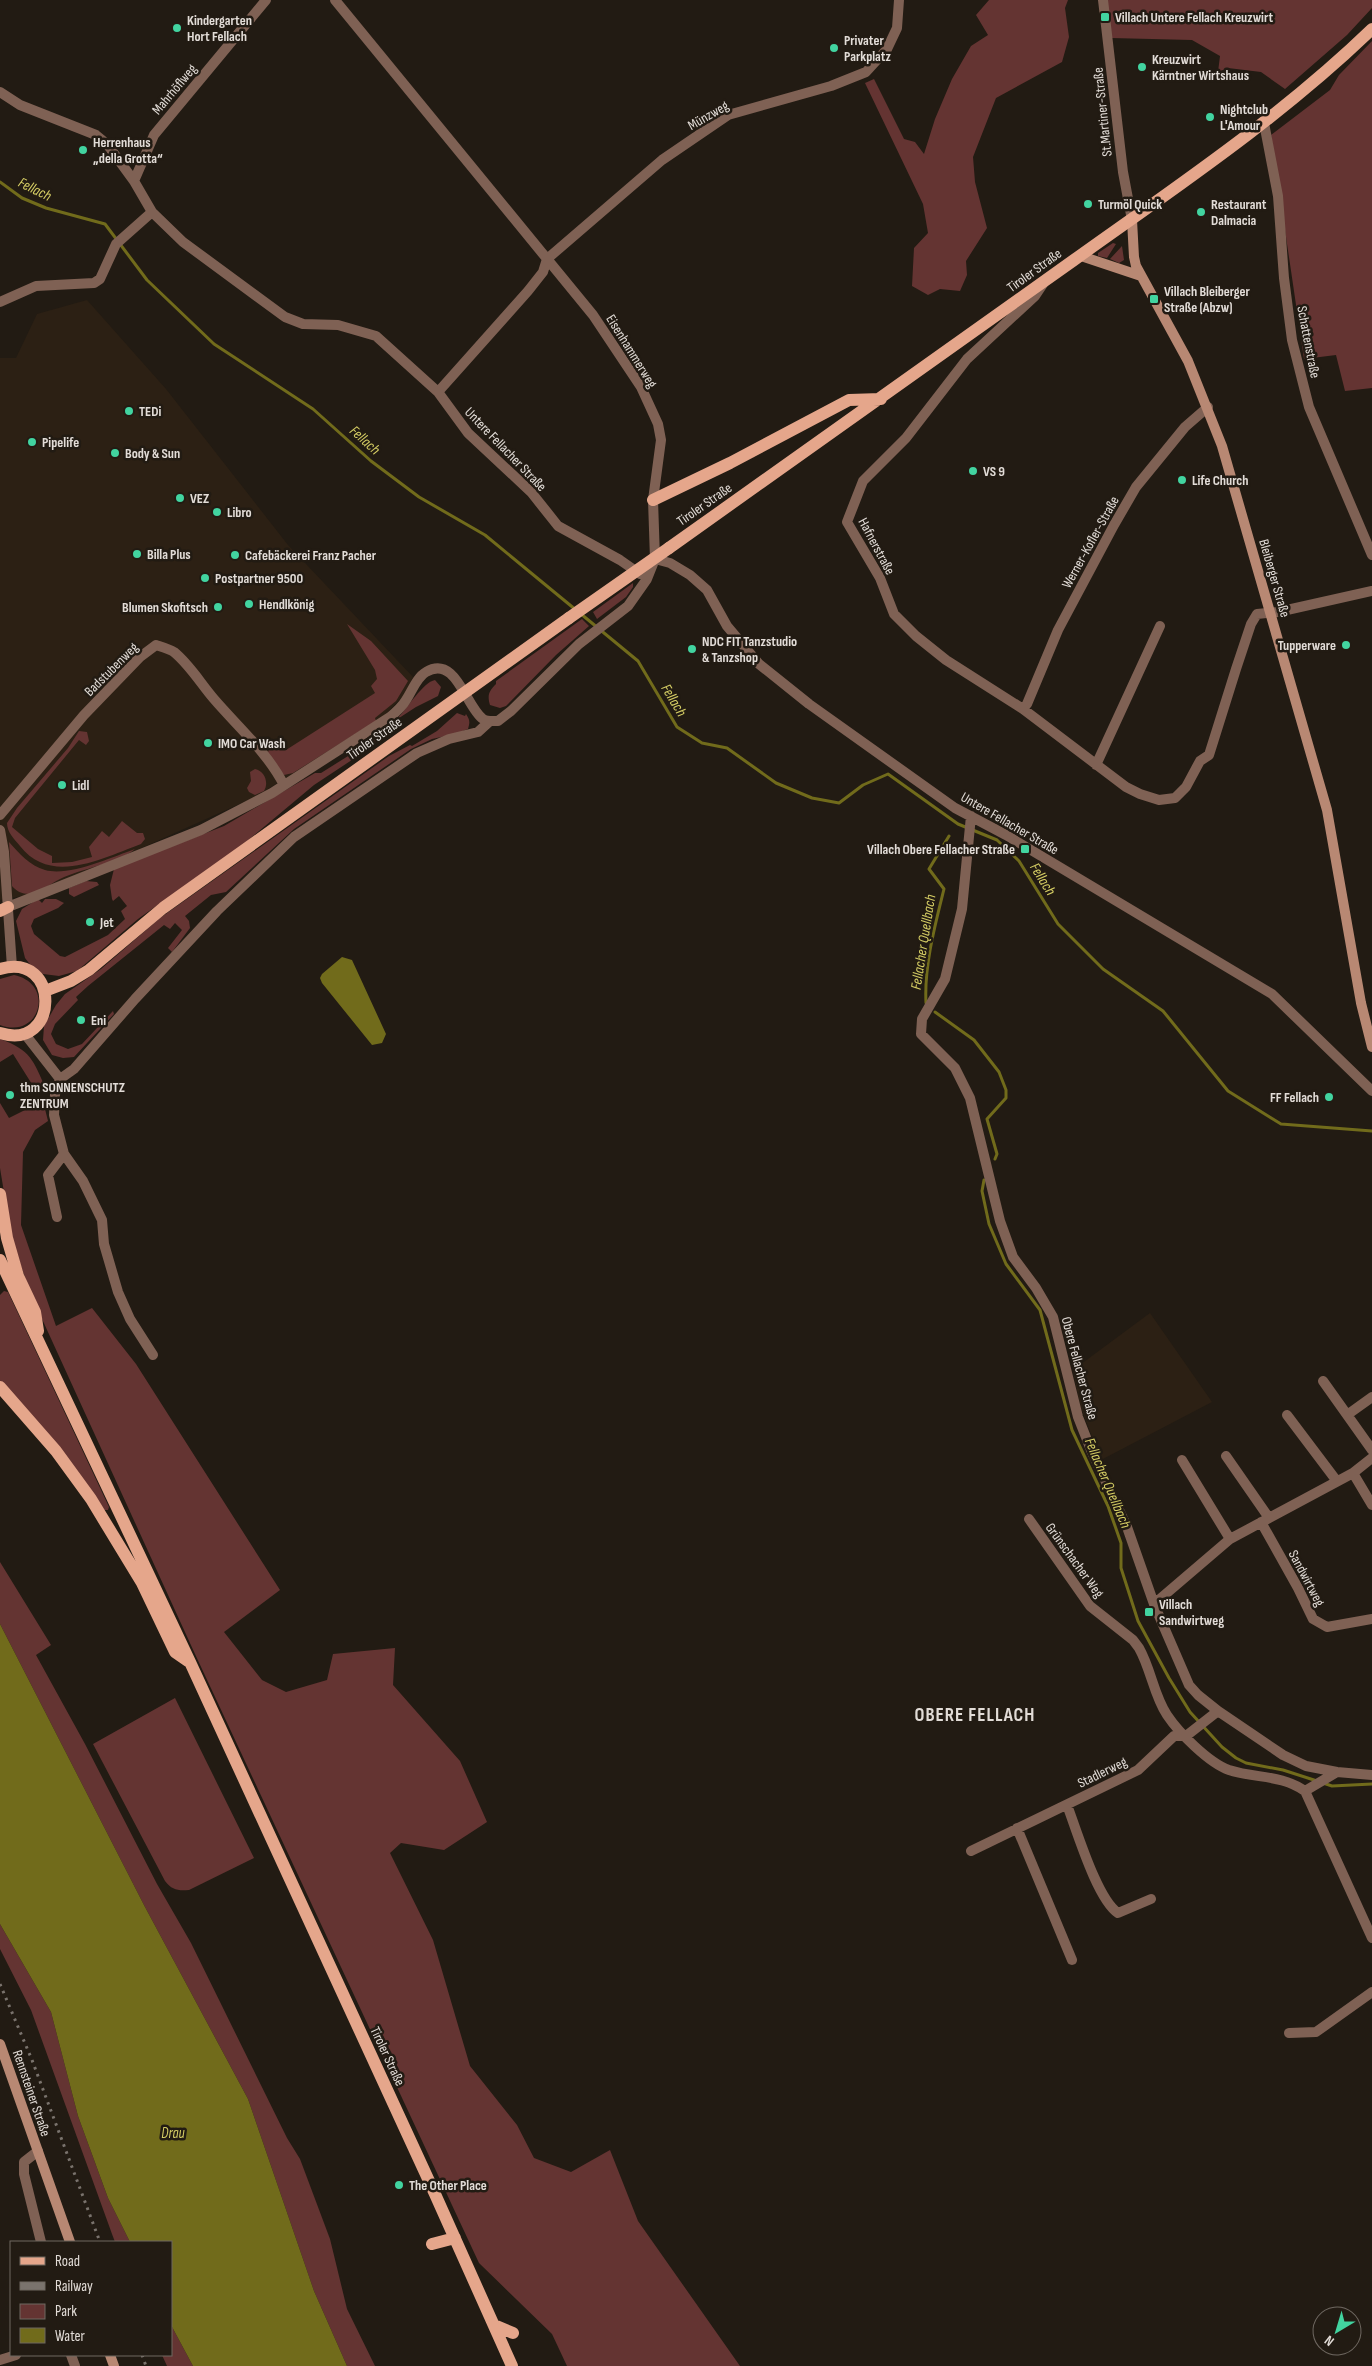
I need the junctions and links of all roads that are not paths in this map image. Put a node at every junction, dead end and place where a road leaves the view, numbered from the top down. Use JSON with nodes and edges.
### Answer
{"nodes":[{"id":1,"x":266,"y":0,"type":"edge"},
{"id":2,"x":335,"y":0,"type":"edge"},
{"id":3,"x":899,"y":0,"type":"edge"},
{"id":4,"x":1103,"y":0,"type":"edge"},
{"id":5,"x":1372,"y":29,"type":"edge"},
{"id":6,"x":0,"y":92,"type":"edge"},
{"id":7,"x":1264,"y":123,"type":"junction"},
{"id":8,"x":134,"y":181,"type":"junction"},
{"id":9,"x":152,"y":212,"type":"junction"},
{"id":10,"x":1132,"y":220,"type":"junction"},
{"id":11,"x":1081,"y":256,"type":"junction"},
{"id":12,"x":547,"y":259,"type":"junction"},
{"id":13,"x":1141,"y":276,"type":"junction"},
{"id":14,"x":1045,"y":281,"type":"junction"},
{"id":15,"x":0,"y":302,"type":"edge"},
{"id":16,"x":438,"y":392,"type":"junction"},
{"id":17,"x":881,"y":399,"type":"junction"},
{"id":18,"x":1208,"y":407,"type":"junction"},
{"id":19,"x":653,"y":500,"type":"junction"},
{"id":20,"x":1372,"y":555,"type":"edge"},
{"id":21,"x":655,"y":559,"type":"junction"},
{"id":22,"x":647,"y":579,"type":"junction"},
{"id":23,"x":1372,"y":591,"type":"edge"},
{"id":24,"x":1269,"y":612,"type":"junction"},
{"id":25,"x":1160,"y":626,"type":"dead end"},
{"id":26,"x":465,"y":692,"type":"junction"},
{"id":27,"x":1023,"y":709,"type":"junction"},
{"id":28,"x":490,"y":722,"type":"junction"},
{"id":29,"x":1096,"y":765,"type":"junction"},
{"id":30,"x":284,"y":785,"type":"junction"},
{"id":31,"x":0,"y":815,"type":"edge"},
{"id":32,"x":970,"y":825,"type":"junction"},
{"id":33,"x":0,"y":830,"type":"edge"},
{"id":34,"x":4,"y":909,"type":"edge"},
{"id":35,"x":6,"y":968,"type":"edge"},
{"id":36,"x":45,"y":990,"type":"junction"},
{"id":37,"x":0,"y":1033,"type":"edge"},
{"id":38,"x":24,"y":1033,"type":"junction"},
{"id":39,"x":1372,"y":1046,"type":"edge"},
{"id":40,"x":60,"y":1079,"type":"junction"},
{"id":41,"x":1372,"y":1091,"type":"edge"},
{"id":42,"x":64,"y":1154,"type":"junction"},
{"id":43,"x":0,"y":1194,"type":"edge"},
{"id":44,"x":57,"y":1217,"type":"dead end"},
{"id":45,"x":0,"y":1260,"type":"edge"},
{"id":46,"x":39,"y":1341,"type":"junction"},
{"id":47,"x":153,"y":1355,"type":"dead end"},
{"id":48,"x":1323,"y":1381,"type":"dead end"},
{"id":49,"x":0,"y":1387,"type":"edge"},
{"id":50,"x":1372,"y":1396,"type":"edge"},
{"id":51,"x":1287,"y":1415,"type":"dead end"},
{"id":52,"x":1347,"y":1415,"type":"junction"},
{"id":53,"x":1372,"y":1450,"type":"edge"},
{"id":54,"x":1226,"y":1456,"type":"dead end"},
{"id":55,"x":1372,"y":1458,"type":"edge"},
{"id":56,"x":1182,"y":1460,"type":"dead end"},
{"id":57,"x":1353,"y":1473,"type":"junction"},
{"id":58,"x":1336,"y":1480,"type":"junction"},
{"id":59,"x":1372,"y":1505,"type":"edge"},
{"id":60,"x":1029,"y":1519,"type":"dead end"},
{"id":61,"x":1265,"y":1520,"type":"junction"},
{"id":62,"x":1230,"y":1539,"type":"junction"},
{"id":63,"x":1154,"y":1604,"type":"junction"},
{"id":64,"x":1372,"y":1619,"type":"edge"},
{"id":65,"x":190,"y":1662,"type":"junction"},
{"id":66,"x":1218,"y":1711,"type":"junction"},
{"id":67,"x":1186,"y":1736,"type":"junction"},
{"id":68,"x":1337,"y":1772,"type":"junction"},
{"id":69,"x":1372,"y":1775,"type":"edge"},
{"id":70,"x":1309,"y":1789,"type":"junction"},
{"id":71,"x":1066,"y":1805,"type":"junction"},
{"id":72,"x":1017,"y":1828,"type":"junction"},
{"id":73,"x":971,"y":1851,"type":"dead end"},
{"id":74,"x":1151,"y":1900,"type":"dead end"},
{"id":75,"x":1372,"y":1938,"type":"edge"},
{"id":76,"x":1072,"y":1960,"type":"dead end"},
{"id":77,"x":1372,"y":1992,"type":"edge"},
{"id":78,"x":1290,"y":2033,"type":"dead end"},
{"id":79,"x":0,"y":2044,"type":"edge"},
{"id":80,"x":38,"y":2151,"type":"junction"},
{"id":81,"x":455,"y":2238,"type":"junction"},
{"id":82,"x":41,"y":2241,"type":"edge"},
{"id":83,"x":70,"y":2241,"type":"edge"},
{"id":84,"x":432,"y":2244,"type":"dead end"},
{"id":85,"x":494,"y":2325,"type":"junction"},
{"id":86,"x":513,"y":2333,"type":"dead end"},
{"id":87,"x":13,"y":2356,"type":"edge"},
{"id":88,"x":0,"y":2360,"type":"edge"},
{"id":89,"x":512,"y":2366,"type":"edge"}],
"edges":[{"from":1,"to":8,"type":"street","name":"Mahrhöflweg"},
{"from":2,"to":12,"type":"street","name":"Eisenhammerweg"},
{"from":3,"to":12,"type":"street","name":"Münzweg"},
{"from":4,"to":10,"type":"street","name":"St.Martiner-Straße"},
{"from":5,"to":7,"type":"main road","name":"Tiroler Straße"},
{"from":6,"to":8,"type":"street","name":"Untere Fellacher Straße"},
{"from":7,"to":10,"type":"main road","name":"Tiroler Straße"},
{"from":7,"to":20,"type":"street","name":"Schattenstraße"},
{"from":8,"to":9,"type":"street","name":"Untere Fellacher Straße"},
{"from":9,"to":15,"type":"street"},
{"from":9,"to":16,"type":"street","name":"Untere Fellacher Straße"},
{"from":10,"to":11,"type":"main road","name":"Tiroler Straße"},
{"from":10,"to":13,"type":"main road","name":"Bleiberger Straße"},
{"from":11,"to":13,"type":"main road"},
{"from":11,"to":14,"type":"main road","name":"Tiroler Straße"},
{"from":12,"to":16,"type":"street"},
{"from":12,"to":19,"type":"street","name":"Eisenhammerweg"},
{"from":13,"to":18,"type":"main road","name":"Bleiberger Straße"},
{"from":14,"to":17,"type":"main road","name":"Tiroler Straße"},
{"from":14,"to":27,"type":"street","name":"Hafnerstraße"},
{"from":16,"to":22,"type":"street","name":"Untere Fellacher Straße"},
{"from":17,"to":19,"type":"main road"},
{"from":17,"to":26,"type":"main road","name":"Tiroler Straße","bridge":true},
{"from":18,"to":24,"type":"main road","name":"Bleiberger Straße"},
{"from":18,"to":27,"type":"street","name":"Werner-Kofler-Straße"},
{"from":19,"to":21,"type":"street","name":"Eisenhammerweg"},
{"from":21,"to":22,"type":"street","name":"Eisenhammerweg"},
{"from":21,"to":32,"type":"street","name":"Untere Fellacher Straße"},
{"from":22,"to":28,"type":"street","name":"Eisenhammerweg"},
{"from":23,"to":24,"type":"street"},
{"from":24,"to":29,"type":"street","name":"Hafnerstraße"},
{"from":24,"to":39,"type":"main road","name":"Bleiberger Straße"},
{"from":25,"to":29,"type":"street"},
{"from":26,"to":28,"type":"street"},
{"from":26,"to":30,"type":"street"},
{"from":26,"to":36,"type":"main road","name":"Tiroler Straße"},
{"from":27,"to":29,"type":"street","name":"Hafnerstraße"},
{"from":28,"to":40,"type":"street","name":"Eisenhammerweg"},
{"from":30,"to":31,"type":"street","name":"Badstubenweg"},
{"from":30,"to":34,"type":"street"},
{"from":32,"to":41,"type":"street","name":"Untere Fellacher Straße"},
{"from":32,"to":63,"type":"street","name":"Obere Fellacher Straße"},
{"from":33,"to":34,"type":"street"},
{"from":34,"to":35,"type":"street"},
{"from":35,"to":36,"type":"main road"},
{"from":36,"to":38,"type":"main road"},
{"from":37,"to":38,"type":"main road"},
{"from":38,"to":40,"type":"street"},
{"from":40,"to":42,"type":"street"},
{"from":42,"to":44,"type":"street"},
{"from":42,"to":47,"type":"street"},
{"from":43,"to":46,"type":"main road"},
{"from":45,"to":46,"type":"main road","name":"Tiroler Straße"},
{"from":46,"to":65,"type":"main road","name":"Tiroler Straße"},
{"from":48,"to":52,"type":"street"},
{"from":49,"to":65,"type":"main road"},
{"from":50,"to":52,"type":"street"},
{"from":51,"to":58,"type":"street"},
{"from":52,"to":53,"type":"street"},
{"from":54,"to":61,"type":"street","name":"Sandwirtweg"},
{"from":55,"to":57,"type":"street"},
{"from":56,"to":62,"type":"street"},
{"from":57,"to":58,"type":"street"},
{"from":57,"to":59,"type":"street"},
{"from":58,"to":61,"type":"street"},
{"from":60,"to":67,"type":"street","name":"Grünschacher Weg"},
{"from":61,"to":62,"type":"street"},
{"from":61,"to":64,"type":"street","name":"Sandwirtweg"},
{"from":62,"to":63,"type":"street"},
{"from":63,"to":66,"type":"street","name":"Obere Fellacher Straße"},
{"from":65,"to":81,"type":"main road","name":"Tiroler Straße"},
{"from":66,"to":67,"type":"street","name":"Stadlerweg"},
{"from":66,"to":68,"type":"street","name":"Obere Fellacher Straße"},
{"from":67,"to":70,"type":"street","name":"Grünschacher Weg"},
{"from":67,"to":71,"type":"street","name":"Stadlerweg"},
{"from":68,"to":69,"type":"street","name":"Obere Fellacher Straße"},
{"from":68,"to":70,"type":"street"},
{"from":70,"to":75,"type":"street"},
{"from":71,"to":72,"type":"street","name":"Stadlerweg"},
{"from":71,"to":74,"type":"street","name":"Stadlerweg"},
{"from":72,"to":73,"type":"street","name":"Stadlerweg"},
{"from":72,"to":76,"type":"street"},
{"from":77,"to":78,"type":"street"},
{"from":79,"to":80,"type":"main road","name":"Rennsteiner Straße"},
{"from":80,"to":82,"type":"street","name":"Rennsteiner Straße"},
{"from":80,"to":83,"type":"main road","name":"Rennsteiner Straße"},
{"from":81,"to":84,"type":"main road"},
{"from":81,"to":85,"type":"main road","name":"Tiroler Straße"},
{"from":85,"to":86,"type":"main road"},
{"from":85,"to":89,"type":"main road","name":"Tiroler Straße"},
{"from":87,"to":88,"type":"street"}]}
